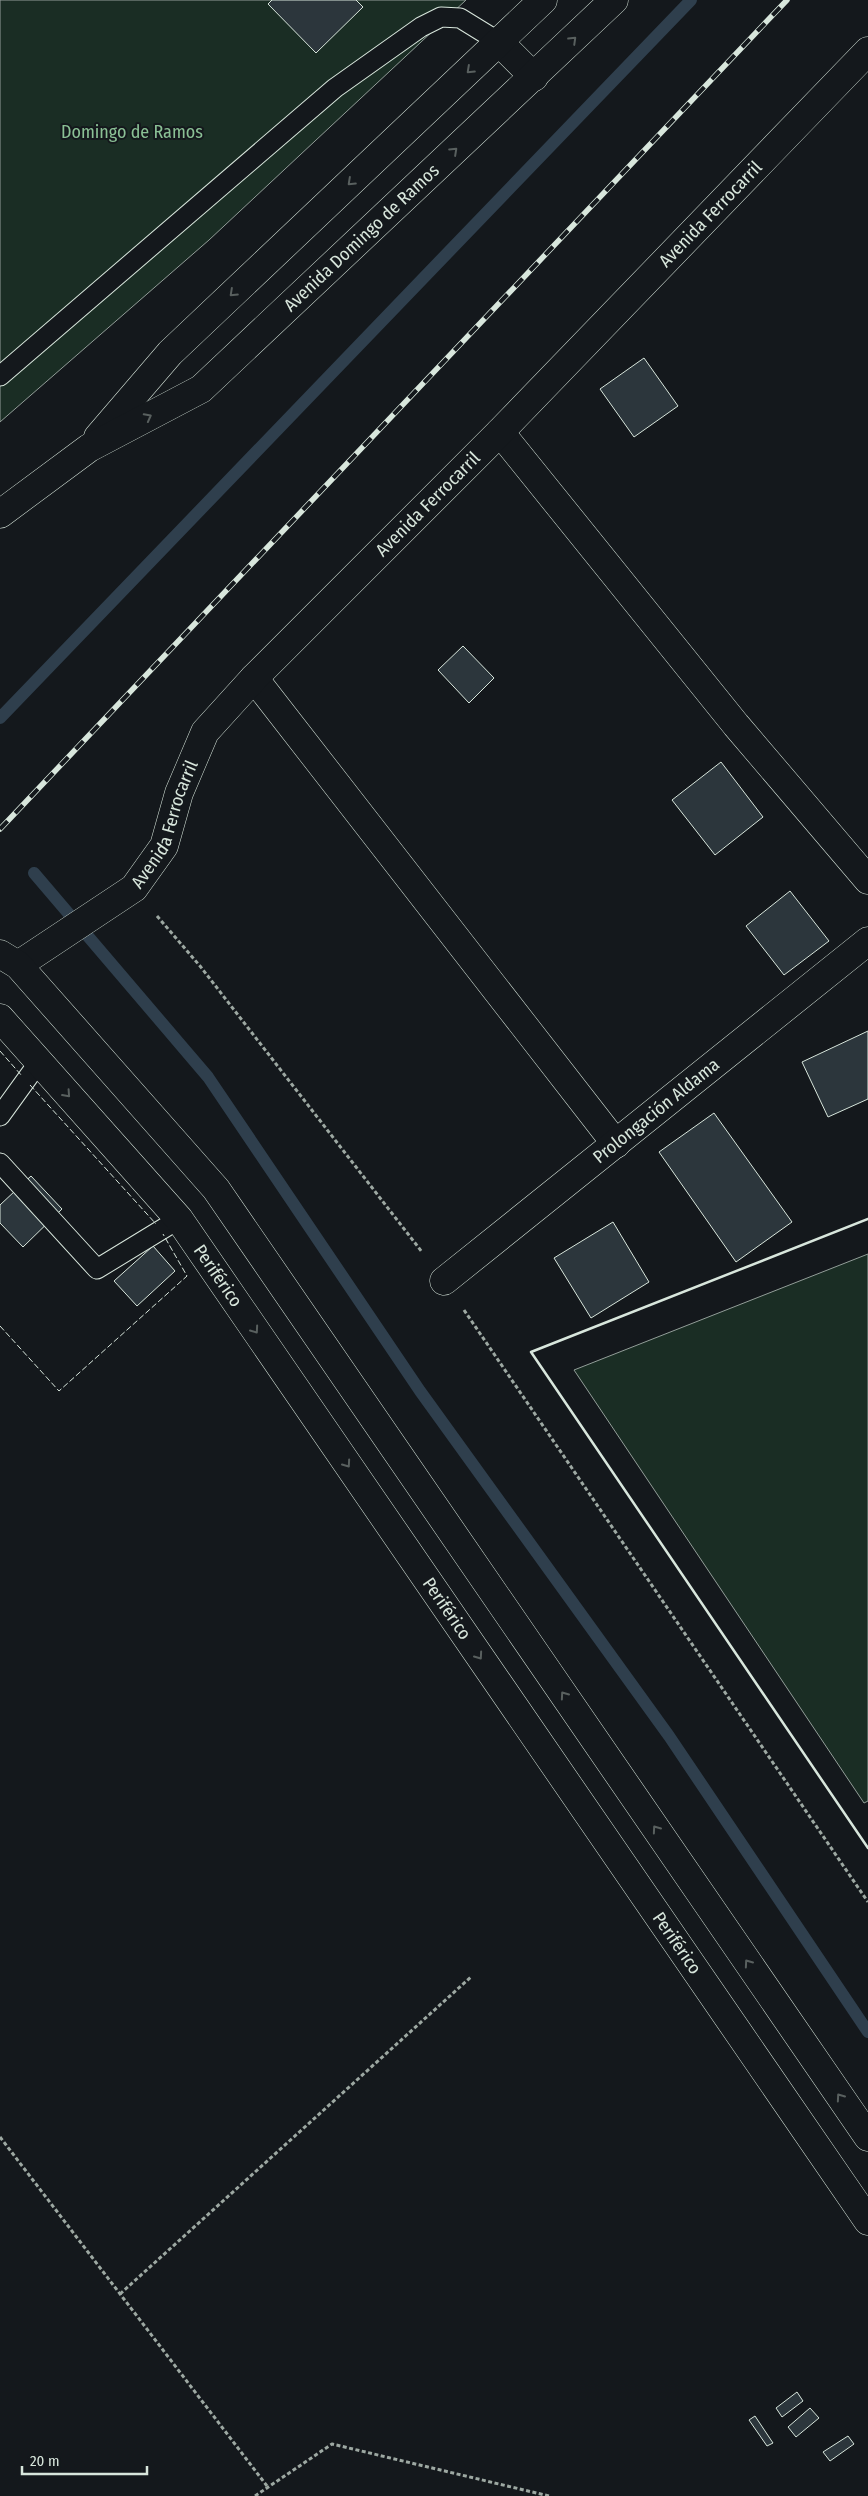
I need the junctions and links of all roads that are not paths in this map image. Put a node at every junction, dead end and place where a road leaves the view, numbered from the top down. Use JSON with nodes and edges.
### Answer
{"nodes":[{"id":1,"x":542,"y":0,"type":"edge"},
{"id":2,"x":614,"y":0,"type":"edge"},
{"id":3,"x":499,"y":42,"type":"junction"},
{"id":4,"x":868,"y":51,"type":"edge"},
{"id":5,"x":534,"y":77,"type":"junction"},
{"id":6,"x":0,"y":376,"type":"edge"},
{"id":7,"x":500,"y":432,"type":"junction"},
{"id":8,"x":89,"y":448,"type":"junction"},
{"id":9,"x":0,"y":514,"type":"edge"},
{"id":10,"x":254,"y":678,"type":"junction"},
{"id":11,"x":868,"y":880,"type":"edge"},
{"id":12,"x":868,"y":940,"type":"edge"},
{"id":13,"x":9,"y":960,"type":"edge"},
{"id":14,"x":0,"y":1018,"type":"edge"},
{"id":15,"x":38,"y":1062,"type":"junction"},
{"id":16,"x":0,"y":1116,"type":"edge"},
{"id":17,"x":616,"y":1144,"type":"junction"},
{"id":18,"x":0,"y":1163,"type":"edge"},
{"id":19,"x":179,"y":1219,"type":"junction"},
{"id":20,"x":444,"y":1281,"type":"road end"},
{"id":21,"x":868,"y":2137,"type":"edge"},
{"id":22,"x":868,"y":2221,"type":"edge"}],
"edges":[{"from":1,"to":3,"type":"street","name":"Avenida Domingo de Ramos"},
{"from":5,"to":2,"type":"street","name":"Avenida Domingo de Ramos","one_way":true},
{"from":3,"to":5,"type":"street"},
{"from":3,"to":6,"type":"lane"},
{"from":3,"to":8,"type":"street","name":"Avenida Domingo de Ramos","one_way":true},
{"from":4,"to":7,"type":"street","name":"Avenida Ferrocarril"},
{"from":8,"to":5,"type":"street","name":"Avenida Domingo de Ramos","one_way":true},
{"from":7,"to":10,"type":"street","name":"Avenida Ferrocarril"},
{"from":7,"to":11,"type":"street"},
{"from":8,"to":9,"type":"street","name":"Avenida Domingo de Ramos"},
{"from":10,"to":13,"type":"street","name":"Avenida Ferrocarril"},
{"from":10,"to":17,"type":"street"},
{"from":12,"to":17,"type":"street","name":"Prolongación Aldama"},
{"from":21,"to":13,"type":"street","one_way":true},
{"from":14,"to":15,"type":"street","name":"Periférico"},
{"from":15,"to":16,"type":"lane"},
{"from":15,"to":19,"type":"street","name":"Periférico","one_way":true},
{"from":17,"to":20,"type":"street","name":"Prolongación Aldama"},
{"from":18,"to":19,"type":"lane"},
{"from":19,"to":22,"type":"street","name":"Periférico","one_way":true}]}
